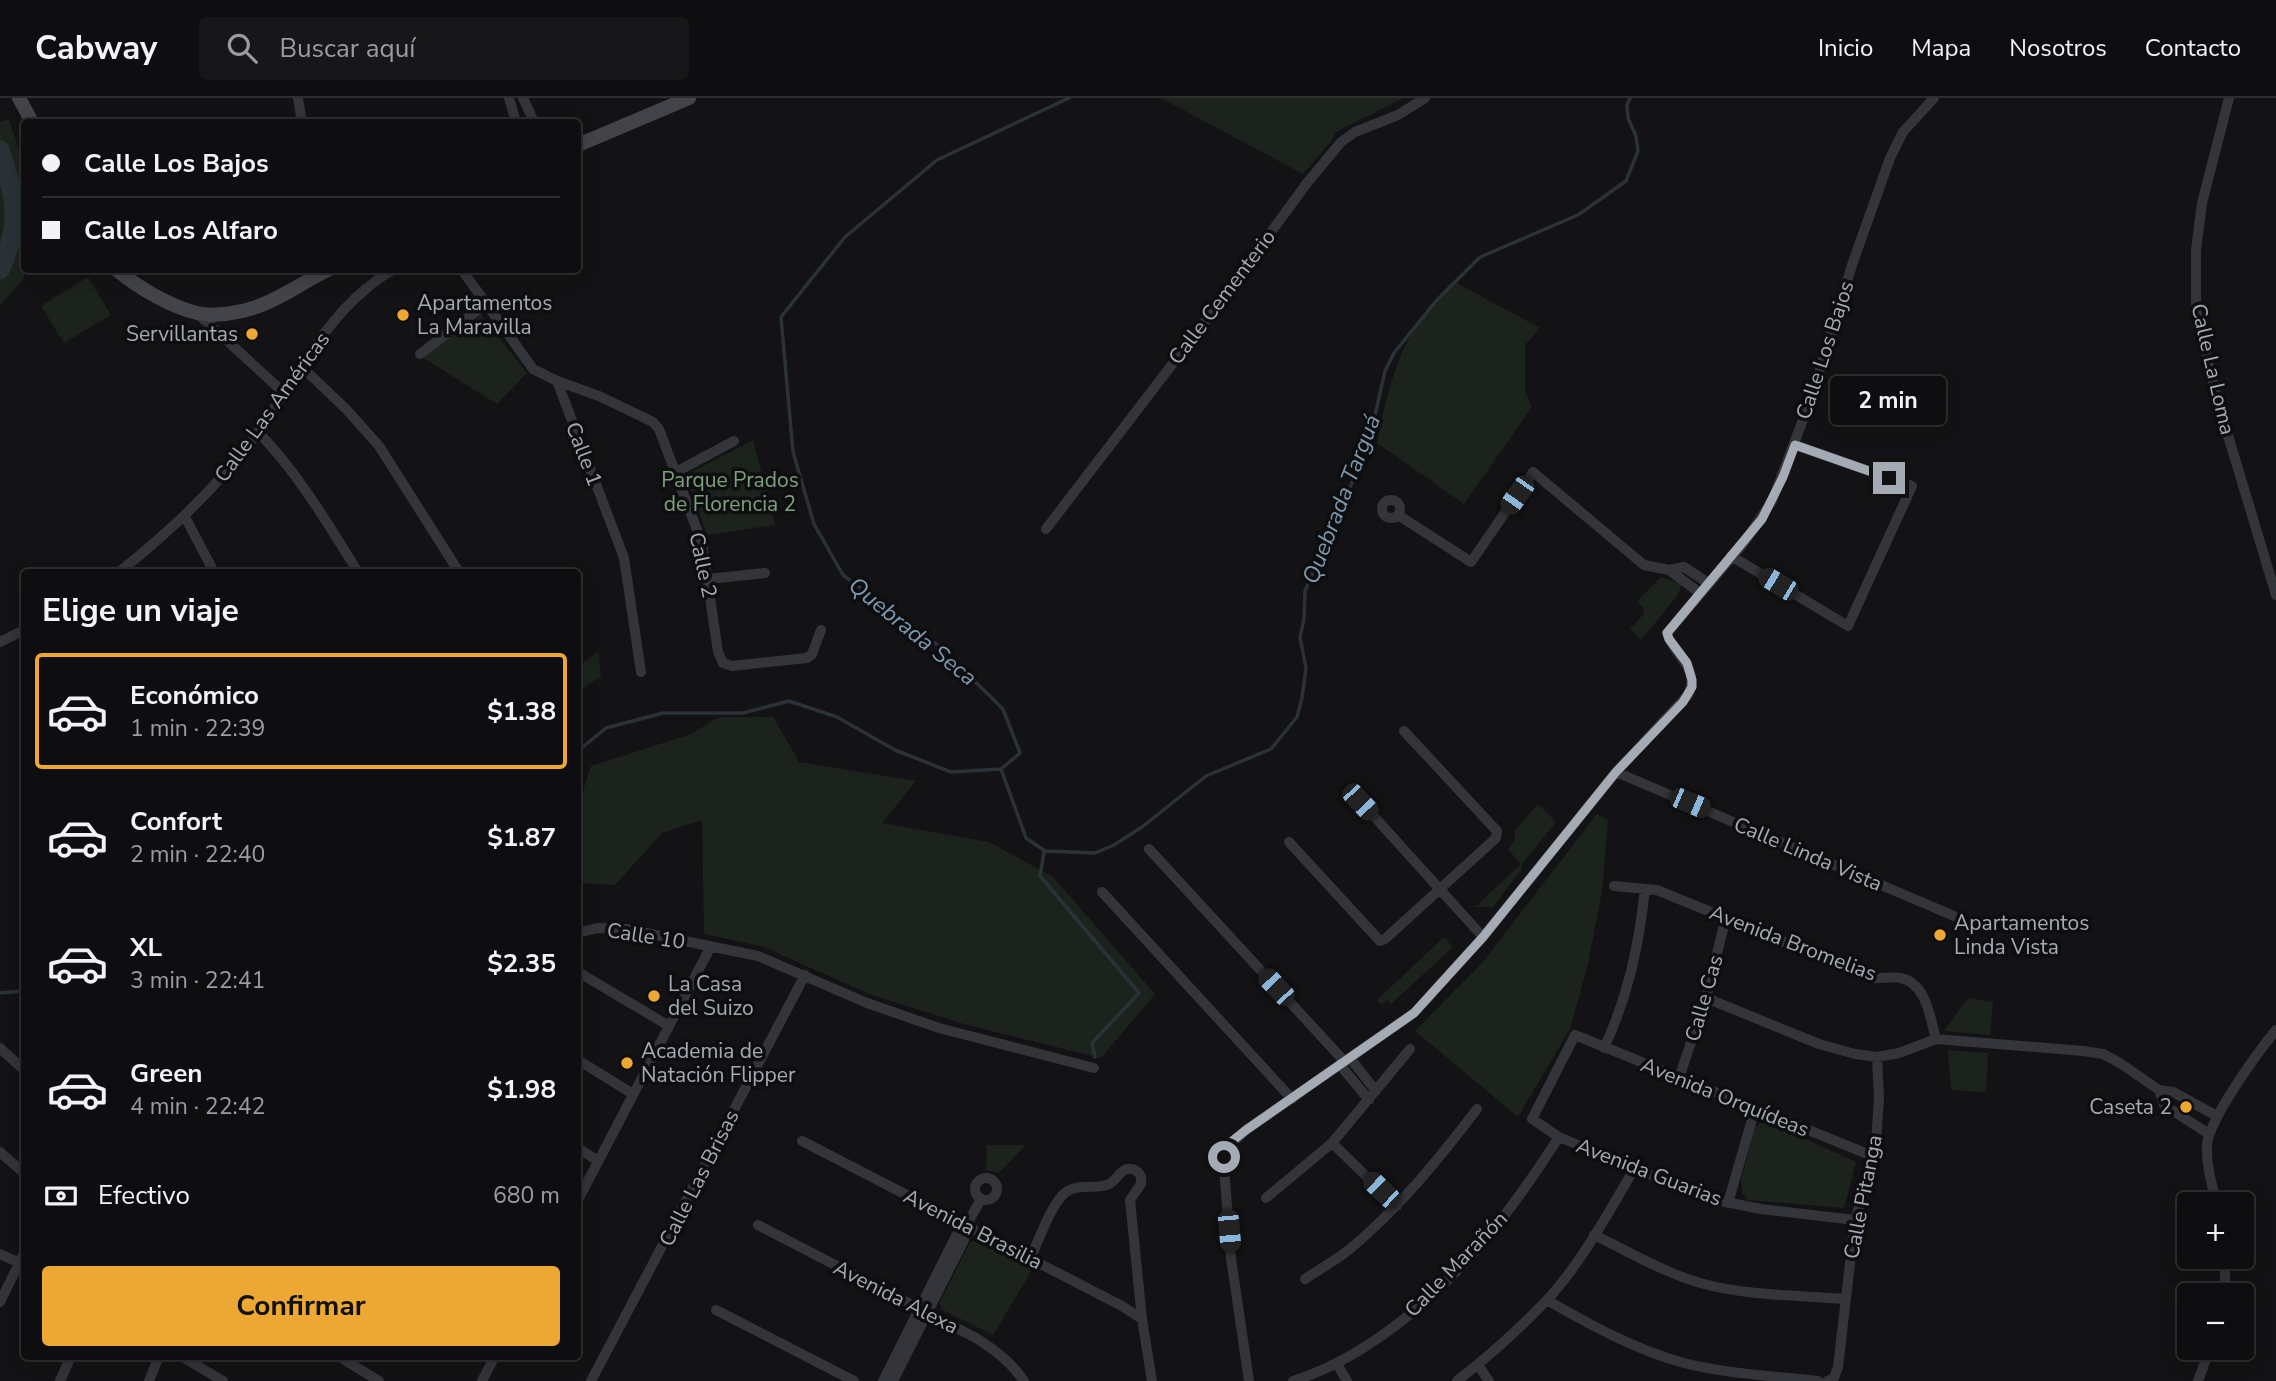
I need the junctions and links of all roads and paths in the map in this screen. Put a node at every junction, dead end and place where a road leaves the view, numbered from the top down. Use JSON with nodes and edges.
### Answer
{"nodes":[{"id":1,"x":19,"y":98,"type":"edge"},
{"id":2,"x":298,"y":98,"type":"edge"},
{"id":3,"x":509,"y":98,"type":"edge"},
{"id":4,"x":523,"y":98,"type":"edge"},
{"id":5,"x":689,"y":98,"type":"edge"},
{"id":6,"x":1425,"y":98,"type":"edge"},
{"id":7,"x":1934,"y":98,"type":"edge"},
{"id":8,"x":2229,"y":98,"type":"edge"},
{"id":9,"x":30,"y":119,"type":"edge"},
{"id":10,"x":302,"y":119,"type":"edge"},
{"id":11,"x":515,"y":119,"type":"edge"},
{"id":12,"x":533,"y":119,"type":"edge"},
{"id":13,"x":581,"y":144,"type":"edge"},
{"id":14,"x":121,"y":273,"type":"edge"},
{"id":15,"x":322,"y":273,"type":"edge"},
{"id":16,"x":388,"y":273,"type":"edge"},
{"id":17,"x":464,"y":273,"type":"edge"},
{"id":18,"x":486,"y":304,"type":"junction"},
{"id":19,"x":198,"y":314,"type":"junction"},
{"id":20,"x":420,"y":354,"type":"dead end"},
{"id":21,"x":302,"y":367,"type":"junction"},
{"id":22,"x":557,"y":381,"type":"junction"},
{"id":23,"x":284,"y":393,"type":"junction"},
{"id":24,"x":258,"y":432,"type":"junction"},
{"id":25,"x":734,"y":441,"type":"dead end"},
{"id":26,"x":1795,"y":445,"type":"junction"},
{"id":27,"x":676,"y":472,"type":"junction"},
{"id":28,"x":1398,"y":515,"type":"dead end"},
{"id":29,"x":185,"y":517,"type":"junction"},
{"id":30,"x":1046,"y":529,"type":"dead end"},
{"id":31,"x":1731,"y":556,"type":"junction"},
{"id":32,"x":123,"y":569,"type":"edge"},
{"id":33,"x":212,"y":569,"type":"edge"},
{"id":34,"x":356,"y":569,"type":"edge"},
{"id":35,"x":457,"y":569,"type":"edge"},
{"id":36,"x":1669,"y":570,"type":"junction"},
{"id":37,"x":765,"y":573,"type":"dead end"},
{"id":38,"x":708,"y":579,"type":"junction"},
{"id":39,"x":1708,"y":583,"type":"junction"},
{"id":40,"x":1700,"y":593,"type":"junction"},
{"id":41,"x":2276,"y":595,"type":"edge"},
{"id":42,"x":821,"y":630,"type":"dead end"},
{"id":43,"x":21,"y":632,"type":"edge"},
{"id":44,"x":0,"y":642,"type":"edge"},
{"id":45,"x":640,"y":672,"type":"dead end"},
{"id":46,"x":1404,"y":731,"type":"dead end"},
{"id":47,"x":1616,"y":772,"type":"junction"},
{"id":48,"x":1360,"y":802,"type":"dead end"},
{"id":49,"x":1289,"y":842,"type":"dead end"},
{"id":50,"x":1149,"y":849,"type":"dead end"},
{"id":51,"x":1614,"y":886,"type":"dead end"},
{"id":52,"x":1441,"y":889,"type":"junction"},
{"id":53,"x":1645,"y":889,"type":"junction"},
{"id":54,"x":1102,"y":892,"type":"dead end"},
{"id":55,"x":1726,"y":917,"type":"junction"},
{"id":56,"x":1961,"y":919,"type":"dead end"},
{"id":57,"x":581,"y":932,"type":"edge"},
{"id":58,"x":1483,"y":937,"type":"junction"},
{"id":59,"x":710,"y":948,"type":"junction"},
{"id":60,"x":581,"y":974,"type":"edge"},
{"id":61,"x":805,"y":975,"type":"junction"},
{"id":62,"x":1706,"y":998,"type":"junction"},
{"id":63,"x":669,"y":1026,"type":"junction"},
{"id":64,"x":2276,"y":1030,"type":"edge"},
{"id":65,"x":1936,"y":1039,"type":"junction"},
{"id":66,"x":0,"y":1048,"type":"edge"},
{"id":67,"x":1604,"y":1048,"type":"junction"},
{"id":68,"x":1410,"y":1049,"type":"dead end"},
{"id":69,"x":1877,"y":1057,"type":"junction"},
{"id":70,"x":581,"y":1062,"type":"edge"},
{"id":71,"x":1345,"y":1062,"type":"junction"},
{"id":72,"x":21,"y":1067,"type":"edge"},
{"id":73,"x":1094,"y":1068,"type":"dead end"},
{"id":74,"x":1679,"y":1078,"type":"junction"},
{"id":75,"x":2159,"y":1090,"type":"junction"},
{"id":76,"x":633,"y":1094,"type":"junction"},
{"id":77,"x":1373,"y":1096,"type":"junction"},
{"id":78,"x":1292,"y":1098,"type":"junction"},
{"id":79,"x":1477,"y":1109,"type":"dead end"},
{"id":80,"x":1755,"y":1109,"type":"junction"},
{"id":81,"x":2217,"y":1116,"type":"junction"},
{"id":82,"x":1532,"y":1119,"type":"joint"},
{"id":83,"x":2209,"y":1134,"type":"junction"},
{"id":84,"x":1559,"y":1138,"type":"junction"},
{"id":85,"x":802,"y":1141,"type":"dead end"},
{"id":86,"x":1332,"y":1143,"type":"junction"},
{"id":87,"x":581,"y":1150,"type":"edge"},
{"id":88,"x":0,"y":1153,"type":"edge"},
{"id":89,"x":1874,"y":1157,"type":"junction"},
{"id":90,"x":598,"y":1161,"type":"junction"},
{"id":91,"x":21,"y":1170,"type":"edge"},
{"id":92,"x":1634,"y":1170,"type":"junction"},
{"id":93,"x":2215,"y":1192,"type":"edge"},
{"id":94,"x":581,"y":1194,"type":"edge"},
{"id":95,"x":1266,"y":1198,"type":"dead end"},
{"id":96,"x":981,"y":1199,"type":"dead end"},
{"id":97,"x":1728,"y":1203,"type":"junction"},
{"id":98,"x":1397,"y":1206,"type":"junction"},
{"id":99,"x":1855,"y":1220,"type":"junction"},
{"id":100,"x":758,"y":1226,"type":"dead end"},
{"id":101,"x":966,"y":1226,"type":"junction"},
{"id":102,"x":1594,"y":1236,"type":"junction"},
{"id":103,"x":0,"y":1254,"type":"edge"},
{"id":104,"x":21,"y":1259,"type":"edge"},
{"id":105,"x":1030,"y":1259,"type":"junction"},
{"id":106,"x":21,"y":1264,"type":"edge"},
{"id":107,"x":1306,"y":1279,"type":"dead end"},
{"id":108,"x":1547,"y":1300,"type":"junction"},
{"id":109,"x":1845,"y":1300,"type":"junction"},
{"id":110,"x":0,"y":1302,"type":"edge"},
{"id":111,"x":716,"y":1310,"type":"dead end"},
{"id":112,"x":923,"y":1311,"type":"junction"},
{"id":113,"x":1142,"y":1320,"type":"junction"},
{"id":114,"x":69,"y":1360,"type":"edge"},
{"id":115,"x":157,"y":1360,"type":"edge"},
{"id":116,"x":188,"y":1360,"type":"edge"},
{"id":117,"x":345,"y":1360,"type":"edge"},
{"id":118,"x":489,"y":1360,"type":"edge"},
{"id":119,"x":2206,"y":1360,"type":"edge"},
{"id":120,"x":1478,"y":1365,"type":"junction"},
{"id":121,"x":1334,"y":1366,"type":"junction"},
{"id":122,"x":1831,"y":1380,"type":"edge"},
{"id":123,"x":60,"y":1381,"type":"edge"},
{"id":124,"x":149,"y":1381,"type":"edge"},
{"id":125,"x":223,"y":1381,"type":"edge"},
{"id":126,"x":379,"y":1381,"type":"edge"},
{"id":127,"x":482,"y":1381,"type":"edge"},
{"id":128,"x":591,"y":1381,"type":"edge"},
{"id":129,"x":855,"y":1381,"type":"edge"},
{"id":130,"x":883,"y":1381,"type":"edge"},
{"id":131,"x":893,"y":1381,"type":"edge"},
{"id":132,"x":1024,"y":1381,"type":"edge"},
{"id":133,"x":1152,"y":1381,"type":"edge"},
{"id":134,"x":1249,"y":1381,"type":"edge"},
{"id":135,"x":1293,"y":1381,"type":"edge"},
{"id":136,"x":1319,"y":1381,"type":"edge"},
{"id":137,"x":1347,"y":1381,"type":"edge"},
{"id":138,"x":1457,"y":1381,"type":"edge"},
{"id":139,"x":1489,"y":1381,"type":"edge"},
{"id":140,"x":1818,"y":1381,"type":"edge"},
{"id":141,"x":2198,"y":1381,"type":"edge"}],
"edges":[{"from":1,"to":9,"type":"main road"},
{"from":2,"to":10,"type":"street"},
{"from":3,"to":11,"type":"street"},
{"from":4,"to":12,"type":"street"},
{"from":5,"to":13,"type":"main road"},
{"from":6,"to":30,"type":"street","name":"Calle Cementerio"},
{"from":7,"to":26,"type":"street","name":"Calle Los Bajos"},
{"from":8,"to":41,"type":"street","name":"Calle La Loma"},
{"from":14,"to":19,"type":"main road"},
{"from":15,"to":19,"type":"main road"},
{"from":16,"to":21,"type":"street","name":"Calle Las Américas"},
{"from":17,"to":18,"type":"street"},
{"from":18,"to":20,"type":"street"},
{"from":18,"to":22,"type":"street"},
{"from":19,"to":23,"type":"street"},
{"from":21,"to":23,"type":"street","name":"Calle Las Américas"},
{"from":21,"to":35,"type":"street"},
{"from":22,"to":27,"type":"street","name":"Calle 2"},
{"from":22,"to":45,"type":"street","name":"Calle 1"},
{"from":23,"to":24,"type":"street","name":"Calle Las Américas"},
{"from":24,"to":29,"type":"street","name":"Calle Las Américas"},
{"from":24,"to":34,"type":"street"},
{"from":25,"to":27,"type":"street"},
{"from":26,"to":31,"type":"street","name":"Calle Los Bajos"},
{"from":26,"to":31,"type":"street"},
{"from":27,"to":38,"type":"street","name":"Calle 2"},
{"from":28,"to":36,"type":"street"},
{"from":29,"to":32,"type":"street","name":"Calle Las Américas"},
{"from":29,"to":33,"type":"street"},
{"from":31,"to":39,"type":"street","name":"Calle Los Bajos"},
{"from":36,"to":39,"type":"street"},
{"from":36,"to":40,"type":"street"},
{"from":37,"to":38,"type":"street"},
{"from":38,"to":42,"type":"street","name":"Calle 2"},
{"from":39,"to":40,"type":"street","name":"Calle Los Bajos"},
{"from":40,"to":47,"type":"street","name":"Calle Los Bajos"},
{"from":43,"to":44,"type":"street"},
{"from":46,"to":52,"type":"street"},
{"from":47,"to":56,"type":"street","name":"Calle Linda Vista"},
{"from":47,"to":58,"type":"street","name":"Calle Los Bajos"},
{"from":48,"to":52,"type":"street"},
{"from":49,"to":52,"type":"street"},
{"from":50,"to":71,"type":"street"},
{"from":51,"to":53,"type":"street","name":"Avenida Bromelias"},
{"from":52,"to":58,"type":"street"},
{"from":53,"to":55,"type":"street","name":"Avenida Bromelias"},
{"from":53,"to":67,"type":"street"},
{"from":54,"to":78,"type":"street"},
{"from":55,"to":62,"type":"street","name":"Calle Cas"},
{"from":55,"to":65,"type":"street","name":"Avenida Bromelias"},
{"from":57,"to":59,"type":"street","name":"Calle 10"},
{"from":58,"to":71,"type":"street","name":"Calle Los Bajos"},
{"from":59,"to":61,"type":"street"},
{"from":59,"to":63,"type":"street"},
{"from":60,"to":63,"type":"street"},
{"from":61,"to":73,"type":"street"},
{"from":61,"to":128,"type":"street","name":"Calle Las Brisas"},
{"from":62,"to":69,"type":"street"},
{"from":62,"to":74,"type":"street","name":"Calle Cas"},
{"from":63,"to":76,"type":"street"},
{"from":64,"to":81,"type":"street"},
{"from":65,"to":69,"type":"street"},
{"from":65,"to":75,"type":"street"},
{"from":66,"to":72,"type":"street"},
{"from":67,"to":74,"type":"street","name":"Avenida Orquídeas"},
{"from":67,"to":82,"type":"street","name":"Avenida Orquídeas"},
{"from":68,"to":77,"type":"street"},
{"from":69,"to":89,"type":"street","name":"Calle Pitanga"},
{"from":70,"to":76,"type":"street"},
{"from":71,"to":77,"type":"street"},
{"from":71,"to":78,"type":"street","name":"Calle Los Bajos"},
{"from":74,"to":80,"type":"street","name":"Avenida Orquídeas"},
{"from":75,"to":81,"type":"street"},
{"from":75,"to":83,"type":"street"},
{"from":76,"to":90,"type":"street"},
{"from":77,"to":86,"type":"street"},
{"from":78,"to":134,"type":"street","name":"Calle Los Bajos"},
{"from":79,"to":98,"type":"street"},
{"from":80,"to":89,"type":"street","name":"Avenida Orquídeas"},
{"from":80,"to":97,"type":"street"},
{"from":81,"to":83,"type":"street"},
{"from":82,"to":84,"type":"street","name":"Avenida Guarias"},
{"from":83,"to":93,"type":"street"},
{"from":84,"to":92,"type":"street","name":"Avenida Guarias"},
{"from":84,"to":121,"type":"street","name":"Calle Marañón"},
{"from":85,"to":101,"type":"street","name":"Avenida Brasilia"},
{"from":86,"to":95,"type":"street"},
{"from":86,"to":98,"type":"street"},
{"from":87,"to":90,"type":"street"},
{"from":88,"to":91,"type":"street"},
{"from":89,"to":99,"type":"street","name":"Calle Pitanga"},
{"from":90,"to":94,"type":"street"},
{"from":92,"to":97,"type":"street","name":"Avenida Guarias"},
{"from":92,"to":102,"type":"street"},
{"from":96,"to":101,"type":"street"},
{"from":97,"to":99,"type":"street","name":"Avenida Guarias"},
{"from":98,"to":107,"type":"street"},
{"from":99,"to":109,"type":"street","name":"Calle Pitanga"},
{"from":100,"to":112,"type":"street","name":"Avenida Alexa"},
{"from":101,"to":105,"type":"street","name":"Avenida Brasilia"},
{"from":101,"to":112,"type":"street"},
{"from":102,"to":108,"type":"street"},
{"from":102,"to":109,"type":"street"},
{"from":103,"to":104,"type":"street"},
{"from":105,"to":113,"type":"street","name":"Avenida Brasilia"},
{"from":105,"to":113,"type":"street"},
{"from":106,"to":110,"type":"street"},
{"from":108,"to":120,"type":"street"},
{"from":108,"to":140,"type":"street"},
{"from":109,"to":122,"type":"street","name":"Calle Pitanga"},
{"from":111,"to":129,"type":"street"},
{"from":112,"to":130,"type":"street"},
{"from":112,"to":131,"type":"street"},
{"from":112,"to":132,"type":"street","name":"Avenida Alexa"},
{"from":113,"to":133,"type":"street"},
{"from":114,"to":123,"type":"street"},
{"from":115,"to":124,"type":"street"},
{"from":116,"to":125,"type":"street"},
{"from":117,"to":126,"type":"street"},
{"from":118,"to":127,"type":"street"},
{"from":119,"to":141,"type":"street"},
{"from":120,"to":138,"type":"street"},
{"from":120,"to":139,"type":"street"},
{"from":121,"to":135,"type":"street","name":"Calle Marañón"},
{"from":121,"to":136,"type":"street","name":"Calle Marañón"},
{"from":121,"to":137,"type":"street"}]}
